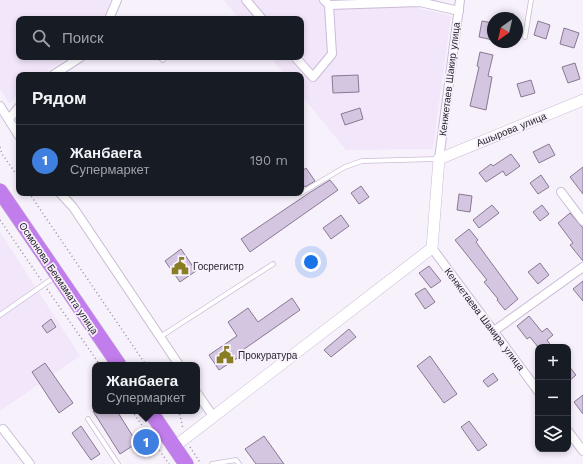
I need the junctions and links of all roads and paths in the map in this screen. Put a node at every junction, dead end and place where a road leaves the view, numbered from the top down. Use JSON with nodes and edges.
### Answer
{"nodes":[{"id":1,"x":117,"y":0,"type":"edge"},
{"id":2,"x":246,"y":0,"type":"edge"},
{"id":3,"x":460,"y":0,"type":"edge"},
{"id":4,"x":531,"y":0,"type":"edge"},
{"id":5,"x":327,"y":2,"type":"edge"},
{"id":6,"x":458,"y":11,"type":"junction"},
{"id":7,"x":110,"y":16,"type":"edge"},
{"id":8,"x":259,"y":16,"type":"edge"},
{"id":9,"x":525,"y":38,"type":"dead end"},
{"id":10,"x":76,"y":60,"type":"edge"},
{"id":11,"x":298,"y":60,"type":"edge"},
{"id":12,"x":58,"y":72,"type":"edge"},
{"id":13,"x":583,"y":100,"type":"edge"},
{"id":14,"x":0,"y":106,"type":"edge"},
{"id":15,"x":16,"y":111,"type":"edge"},
{"id":16,"x":9,"y":119,"type":"junction"},
{"id":17,"x":16,"y":131,"type":"edge"},
{"id":18,"x":0,"y":148,"type":"edge"},
{"id":19,"x":439,"y":159,"type":"junction"},
{"id":20,"x":16,"y":174,"type":"edge"},
{"id":21,"x":0,"y":191,"type":"edge"},
{"id":22,"x":304,"y":191,"type":"edge"},
{"id":23,"x":561,"y":192,"type":"dead end"},
{"id":24,"x":31,"y":196,"type":"edge"},
{"id":25,"x":63,"y":196,"type":"edge"},
{"id":26,"x":0,"y":220,"type":"edge"},
{"id":27,"x":583,"y":221,"type":"edge"},
{"id":28,"x":432,"y":248,"type":"junction"},
{"id":29,"x":273,"y":264,"type":"dead end"},
{"id":30,"x":583,"y":267,"type":"edge"},
{"id":31,"x":58,"y":274,"type":"junction"},
{"id":32,"x":44,"y":284,"type":"junction"},
{"id":33,"x":0,"y":315,"type":"edge"},
{"id":34,"x":494,"y":331,"type":"junction"},
{"id":35,"x":160,"y":338,"type":"junction"},
{"id":36,"x":98,"y":362,"type":"edge"},
{"id":37,"x":117,"y":362,"type":"edge"},
{"id":38,"x":144,"y":362,"type":"edge"},
{"id":39,"x":176,"y":362,"type":"edge"},
{"id":40,"x":535,"y":387,"type":"edge"},
{"id":41,"x":200,"y":397,"type":"edge"},
{"id":42,"x":134,"y":414,"type":"edge"},
{"id":43,"x":152,"y":414,"type":"edge"},
{"id":44,"x":213,"y":416,"type":"junction"},
{"id":45,"x":88,"y":419,"type":"dead end"},
{"id":46,"x":3,"y":429,"type":"dead end"},
{"id":47,"x":571,"y":435,"type":"edge"},
{"id":48,"x":174,"y":447,"type":"junction"},
{"id":49,"x":583,"y":451,"type":"edge"},
{"id":50,"x":30,"y":464,"type":"edge"},
{"id":51,"x":118,"y":464,"type":"edge"},
{"id":52,"x":169,"y":464,"type":"edge"},
{"id":53,"x":186,"y":464,"type":"edge"},
{"id":54,"x":212,"y":464,"type":"edge"},
{"id":55,"x":239,"y":464,"type":"edge"}],
"edges":[{"from":1,"to":7,"type":"street"},
{"from":2,"to":8,"type":"street"},
{"from":3,"to":6,"type":"street","name":"Кенжетаев Шакир улица"},
{"from":4,"to":9,"type":"lane"},
{"from":5,"to":6,"type":"street"},
{"from":5,"to":11,"type":"street"},
{"from":6,"to":19,"type":"street","name":"Кенжетаев Шакир улица"},
{"from":10,"to":12,"type":"street"},
{"from":13,"to":19,"type":"street","name":"Ашырова улица"},
{"from":14,"to":16,"type":"street"},
{"from":15,"to":16,"type":"street"},
{"from":16,"to":17,"type":"street"},
{"from":18,"to":20,"type":"path"},
{"from":19,"to":22,"type":"lane"},
{"from":19,"to":28,"type":"street"},
{"from":21,"to":31,"type":"highway","name":"Осмонова Бекмамата улица"},
{"from":23,"to":27,"type":"street"},
{"from":24,"to":38,"type":"path"},
{"from":25,"to":35,"type":"street"},
{"from":26,"to":32,"type":"path"},
{"from":28,"to":34,"type":"street","name":"Кенжетаева Шакира улица"},
{"from":28,"to":44,"type":"street"},
{"from":29,"to":35,"type":"lane"},
{"from":30,"to":34,"type":"street"},
{"from":31,"to":32,"type":"lane"},
{"from":31,"to":37,"type":"highway","name":"Осмонова Бекмамата улица"},
{"from":32,"to":33,"type":"lane"},
{"from":32,"to":36,"type":"path"},
{"from":34,"to":40,"type":"street","name":"Кенжетаева Шакира улица"},
{"from":35,"to":39,"type":"street"},
{"from":41,"to":44,"type":"street"},
{"from":42,"to":52,"type":"path"},
{"from":43,"to":48,"type":"highway"},
{"from":44,"to":48,"type":"street"},
{"from":45,"to":51,"type":"lane"},
{"from":46,"to":50,"type":"street"},
{"from":47,"to":49,"type":"street"},
{"from":48,"to":53,"type":"highway"},
{"from":54,"to":55,"type":"lane"}]}
